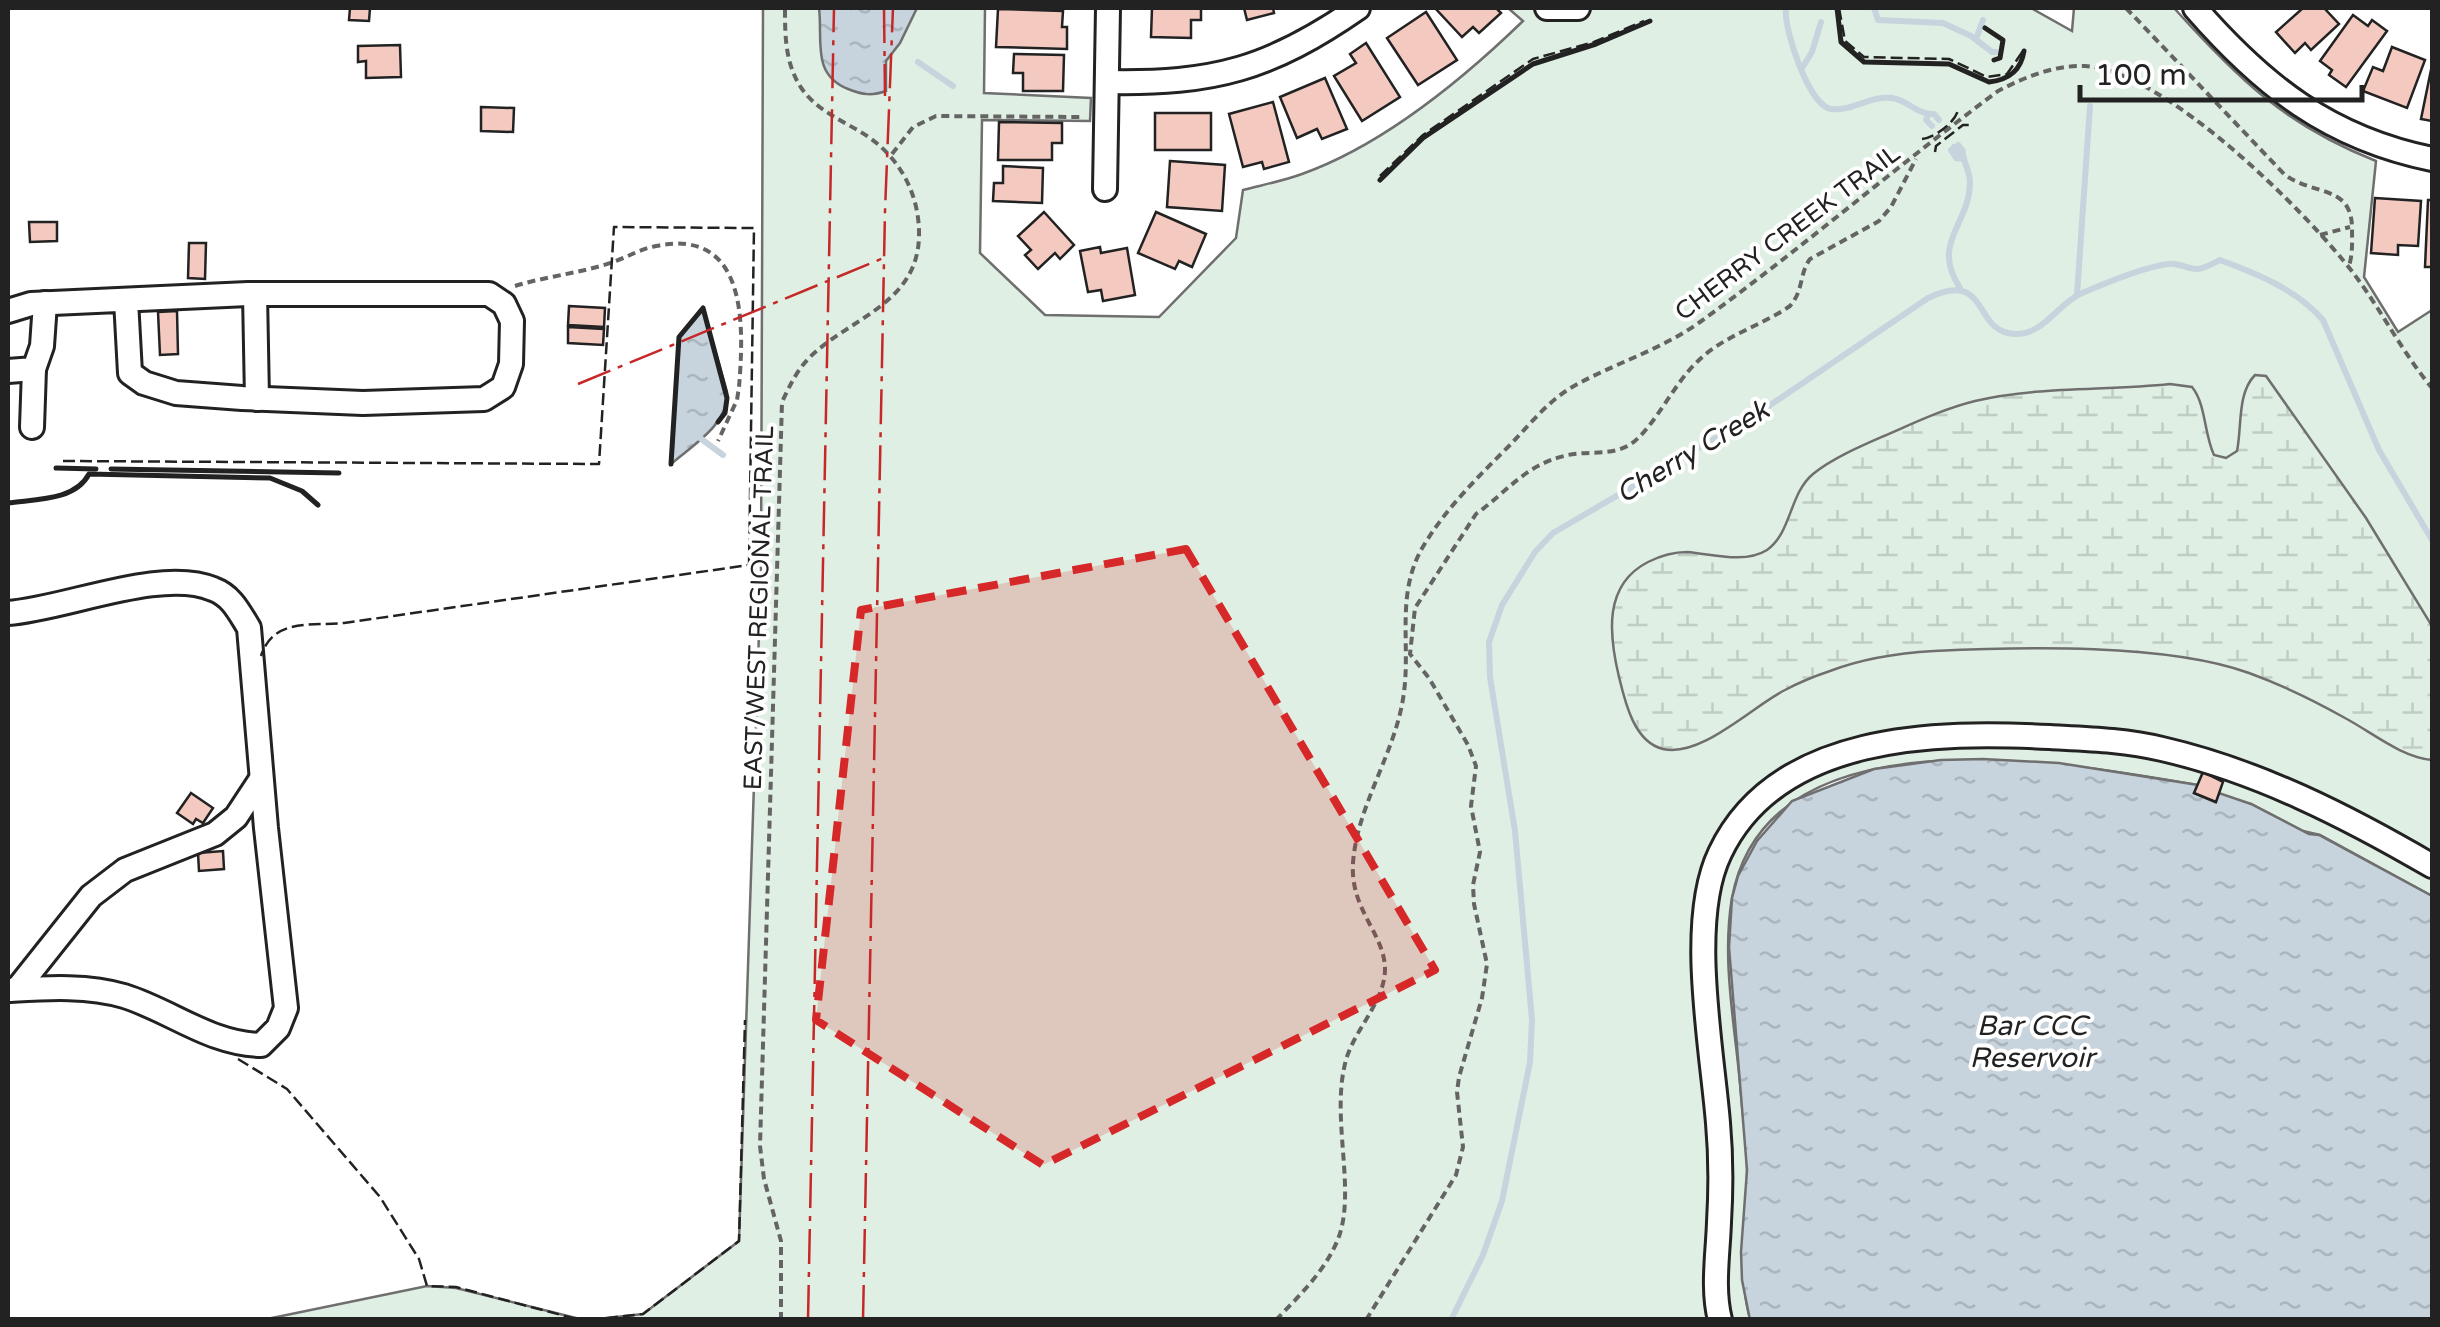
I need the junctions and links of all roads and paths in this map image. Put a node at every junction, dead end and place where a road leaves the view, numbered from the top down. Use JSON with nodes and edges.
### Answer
{"nodes":[{"id":1,"x":785,"y":8,"type":"edge"},
{"id":2,"x":1108,"y":8,"type":"edge"},
{"id":3,"x":1358,"y":8,"type":"edge"},
{"id":4,"x":1547,"y":8,"type":"edge"},
{"id":5,"x":1578,"y":8,"type":"edge"},
{"id":6,"x":2126,"y":8,"type":"edge"},
{"id":7,"x":2195,"y":8,"type":"edge"},
{"id":8,"x":1107,"y":82,"type":"junction"},
{"id":9,"x":1081,"y":117,"type":"dead end"},
{"id":10,"x":1918,"y":154,"type":"junction"},
{"id":11,"x":891,"y":155,"type":"junction"},
{"id":12,"x":2432,"y":159,"type":"edge"},
{"id":13,"x":1105,"y":189,"type":"dead end"},
{"id":14,"x":2352,"y":226,"type":"junction"},
{"id":15,"x":2320,"y":235,"type":"junction"},
{"id":16,"x":2348,"y":267,"type":"junction"},
{"id":17,"x":254,"y":294,"type":"junction"},
{"id":18,"x":489,"y":294,"type":"junction"},
{"id":19,"x":126,"y":300,"type":"junction"},
{"id":20,"x":46,"y":303,"type":"junction"},
{"id":21,"x":8,"y":311,"type":"edge"},
{"id":22,"x":34,"y":369,"type":"junction"},
{"id":23,"x":8,"y":371,"type":"edge"},
{"id":24,"x":2432,"y":388,"type":"edge"},
{"id":25,"x":257,"y":399,"type":"junction"},
{"id":26,"x":32,"y":428,"type":"dead end"},
{"id":27,"x":718,"y":441,"type":"dead end"},
{"id":28,"x":8,"y":613,"type":"edge"},
{"id":29,"x":261,"y":779,"type":"junction"},
{"id":30,"x":2432,"y":866,"type":"edge"},
{"id":31,"x":12,"y":989,"type":"edge"},
{"id":32,"x":781,"y":1320,"type":"edge"},
{"id":33,"x":1276,"y":1320,"type":"edge"},
{"id":34,"x":1366,"y":1320,"type":"edge"},
{"id":35,"x":1720,"y":1320,"type":"edge"}],
"edges":[{"from":1,"to":11,"type":"path","name":"EAST/WEST REGIONAL TRAIL"},
{"from":2,"to":8,"type":"street"},
{"from":3,"to":8,"type":"street"},
{"from":4,"to":5,"type":"street"},
{"from":6,"to":14,"type":"path"},
{"from":7,"to":12,"type":"street"},
{"from":8,"to":13,"type":"street"},
{"from":9,"to":11,"type":"path"},
{"from":10,"to":15,"type":"path","name":"CHERRY CREEK TRAIL"},
{"from":10,"to":33,"type":"path","name":"CHERRY CREEK TRAIL"},
{"from":10,"to":34,"type":"path"},
{"from":11,"to":32,"type":"path","name":"EAST/WEST REGIONAL TRAIL"},
{"from":14,"to":15,"type":"path"},
{"from":14,"to":16,"type":"path"},
{"from":15,"to":16,"type":"path","name":"CHERRY CREEK TRAIL"},
{"from":16,"to":24,"type":"path","name":"CHERRY CREEK TRAIL"},
{"from":17,"to":18,"type":"street"},
{"from":17,"to":19,"type":"street"},
{"from":17,"to":25,"type":"street"},
{"from":18,"to":25,"type":"street"},
{"from":18,"to":27,"type":"path"},
{"from":19,"to":20,"type":"street"},
{"from":19,"to":25,"type":"street"},
{"from":20,"to":21,"type":"street"},
{"from":20,"to":22,"type":"street"},
{"from":22,"to":23,"type":"street"},
{"from":22,"to":26,"type":"street"},
{"from":28,"to":29,"type":"street"},
{"from":29,"to":31,"type":"street"},
{"from":29,"to":31,"type":"street"},
{"from":30,"to":35,"type":"street"}]}
